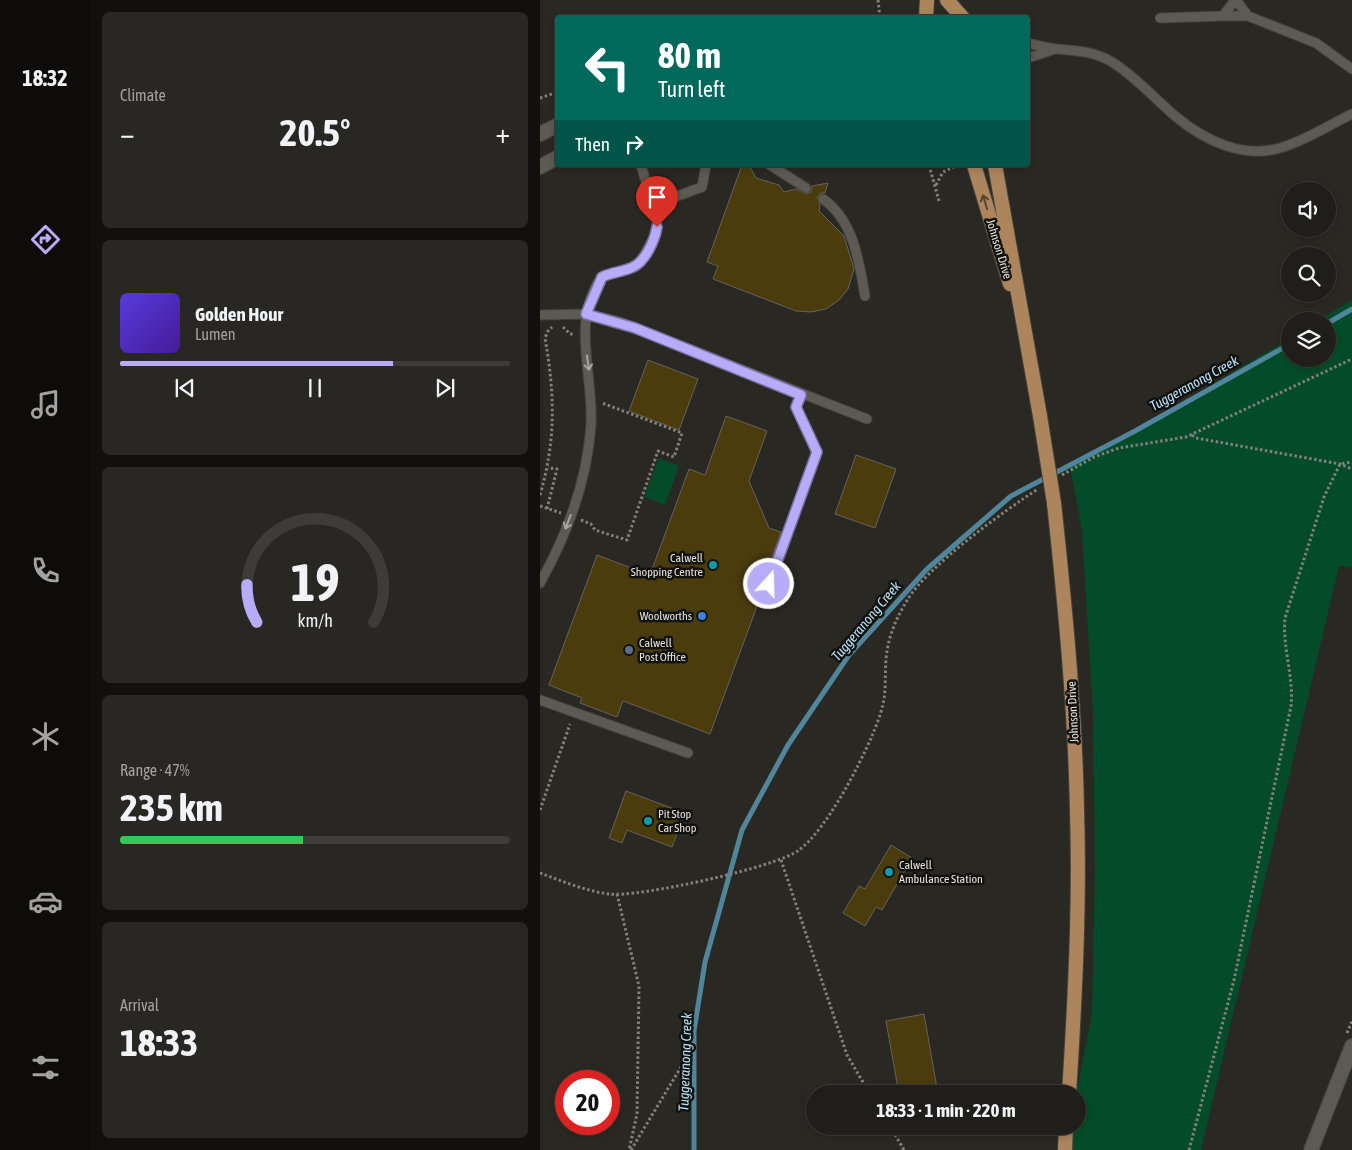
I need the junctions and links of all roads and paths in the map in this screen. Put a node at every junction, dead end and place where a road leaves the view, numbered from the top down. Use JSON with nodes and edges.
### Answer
{"nodes":[{"id":1,"x":878,"y":0,"type":"edge"},
{"id":2,"x":927,"y":0,"type":"edge"},
{"id":3,"x":947,"y":0,"type":"edge"},
{"id":4,"x":1235,"y":0,"type":"edge"},
{"id":5,"x":880,"y":15,"type":"edge"},
{"id":6,"x":926,"y":15,"type":"edge"},
{"id":7,"x":960,"y":15,"type":"edge"},
{"id":8,"x":1223,"y":16,"type":"junction"},
{"id":9,"x":1248,"y":16,"type":"junction"},
{"id":10,"x":1160,"y":18,"type":"dead end"},
{"id":11,"x":1030,"y":43,"type":"edge"},
{"id":12,"x":1056,"y":49,"type":"junction"},
{"id":13,"x":1030,"y":57,"type":"edge"},
{"id":14,"x":1352,"y":69,"type":"edge"},
{"id":15,"x":555,"y":93,"type":"edge"},
{"id":16,"x":540,"y":98,"type":"edge"},
{"id":17,"x":1352,"y":114,"type":"edge"},
{"id":18,"x":555,"y":126,"type":"edge"},
{"id":19,"x":540,"y":134,"type":"edge"},
{"id":20,"x":555,"y":159,"type":"edge"},
{"id":21,"x":540,"y":167,"type":"edge"},
{"id":22,"x":642,"y":167,"type":"edge"},
{"id":23,"x":706,"y":167,"type":"edge"},
{"id":24,"x":774,"y":167,"type":"edge"},
{"id":25,"x":930,"y":167,"type":"edge"},
{"id":26,"x":954,"y":167,"type":"edge"},
{"id":27,"x":975,"y":167,"type":"edge"},
{"id":28,"x":995,"y":167,"type":"edge"},
{"id":29,"x":936,"y":186,"type":"junction"},
{"id":30,"x":806,"y":188,"type":"dead end"},
{"id":31,"x":822,"y":199,"type":"dead end"},
{"id":32,"x":939,"y":201,"type":"dead end"},
{"id":33,"x":653,"y":205,"type":"junction"},
{"id":34,"x":865,"y":296,"type":"dead end"},
{"id":35,"x":586,"y":314,"type":"junction"},
{"id":36,"x":540,"y":315,"type":"edge"},
{"id":37,"x":1025,"y":332,"type":"junction"},
{"id":38,"x":584,"y":333,"type":"junction"},
{"id":39,"x":1352,"y":359,"type":"edge"},
{"id":40,"x":801,"y":395,"type":"junction"},
{"id":41,"x":591,"y":400,"type":"junction"},
{"id":42,"x":867,"y":419,"type":"dead end"},
{"id":43,"x":1192,"y":435,"type":"junction"},
{"id":44,"x":1352,"y":462,"type":"edge"},
{"id":45,"x":1340,"y":464,"type":"junction"},
{"id":46,"x":548,"y":468,"type":"junction"},
{"id":47,"x":1352,"y":469,"type":"edge"},
{"id":48,"x":1060,"y":476,"type":"dead end"},
{"id":49,"x":1043,"y":486,"type":"dead end"},
{"id":50,"x":540,"y":495,"type":"edge"},
{"id":51,"x":540,"y":506,"type":"edge"},
{"id":52,"x":547,"y":509,"type":"junction"},
{"id":53,"x":571,"y":517,"type":"junction"},
{"id":54,"x":540,"y":583,"type":"edge"},
{"id":55,"x":769,"y":584,"type":"dead end"},
{"id":56,"x":540,"y":700,"type":"edge"},
{"id":57,"x":574,"y":712,"type":"junction"},
{"id":58,"x":688,"y":753,"type":"dead end"},
{"id":59,"x":540,"y":810,"type":"edge"},
{"id":60,"x":781,"y":860,"type":"junction"},
{"id":61,"x":540,"y":873,"type":"edge"},
{"id":62,"x":617,"y":894,"type":"junction"},
{"id":63,"x":1352,"y":1046,"type":"edge"},
{"id":64,"x":681,"y":1067,"type":"dead end"},
{"id":65,"x":865,"y":1085,"type":"edge"},
{"id":66,"x":1069,"y":1085,"type":"edge"},
{"id":67,"x":895,"y":1135,"type":"edge"},
{"id":68,"x":1066,"y":1135,"type":"edge"},
{"id":69,"x":630,"y":1150,"type":"edge"},
{"id":70,"x":904,"y":1150,"type":"edge"},
{"id":71,"x":1065,"y":1150,"type":"edge"},
{"id":72,"x":1189,"y":1150,"type":"edge"},
{"id":73,"x":1311,"y":1150,"type":"edge"}],
"edges":[{"from":1,"to":5,"type":"path"},
{"from":2,"to":6,"type":"main road"},
{"from":3,"to":7,"type":"main road"},
{"from":4,"to":8,"type":"lane"},
{"from":4,"to":9,"type":"lane"},
{"from":8,"to":9,"type":"lane"},
{"from":8,"to":10,"type":"lane"},
{"from":9,"to":14,"type":"lane"},
{"from":11,"to":12,"type":"lane"},
{"from":12,"to":13,"type":"lane"},
{"from":12,"to":17,"type":"lane"},
{"from":15,"to":16,"type":"path"},
{"from":18,"to":19,"type":"street"},
{"from":20,"to":21,"type":"street"},
{"from":22,"to":33,"type":"lane"},
{"from":23,"to":33,"type":"lane"},
{"from":24,"to":30,"type":"lane"},
{"from":25,"to":29,"type":"path"},
{"from":26,"to":29,"type":"path"},
{"from":37,"to":27,"type":"main road","name":"Johnson Drive","one_way":true},
{"from":28,"to":37,"type":"main road","name":"Johnson Drive"},
{"from":29,"to":32,"type":"path"},
{"from":31,"to":34,"type":"lane"},
{"from":33,"to":35,"type":"lane"},
{"from":35,"to":36,"type":"lane"},
{"from":35,"to":38,"type":"lane"},
{"from":35,"to":40,"type":"lane"},
{"from":37,"to":66,"type":"main road","name":"Johnson Drive","bridge":true},
{"from":38,"to":41,"type":"lane","one_way":true},
{"from":38,"to":46,"type":"path"},
{"from":39,"to":43,"type":"path"},
{"from":40,"to":42,"type":"lane"},
{"from":40,"to":55,"type":"lane"},
{"from":41,"to":53,"type":"lane"},
{"from":41,"to":53,"type":"path"},
{"from":43,"to":45,"type":"path"},
{"from":43,"to":48,"type":"path"},
{"from":44,"to":45,"type":"path"},
{"from":45,"to":47,"type":"path"},
{"from":45,"to":72,"type":"path"},
{"from":46,"to":50,"type":"path"},
{"from":46,"to":52,"type":"path"},
{"from":49,"to":60,"type":"path"},
{"from":51,"to":52,"type":"path"},
{"from":52,"to":53,"type":"path"},
{"from":53,"to":54,"type":"lane","one_way":true},
{"from":56,"to":57,"type":"lane"},
{"from":57,"to":58,"type":"lane"},
{"from":57,"to":59,"type":"path"},
{"from":60,"to":62,"type":"path"},
{"from":60,"to":65,"type":"path"},
{"from":61,"to":62,"type":"path"},
{"from":62,"to":69,"type":"path"},
{"from":63,"to":73,"type":"street"},
{"from":64,"to":69,"type":"path"},
{"from":67,"to":70,"type":"path"},
{"from":68,"to":71,"type":"main road"}]}
